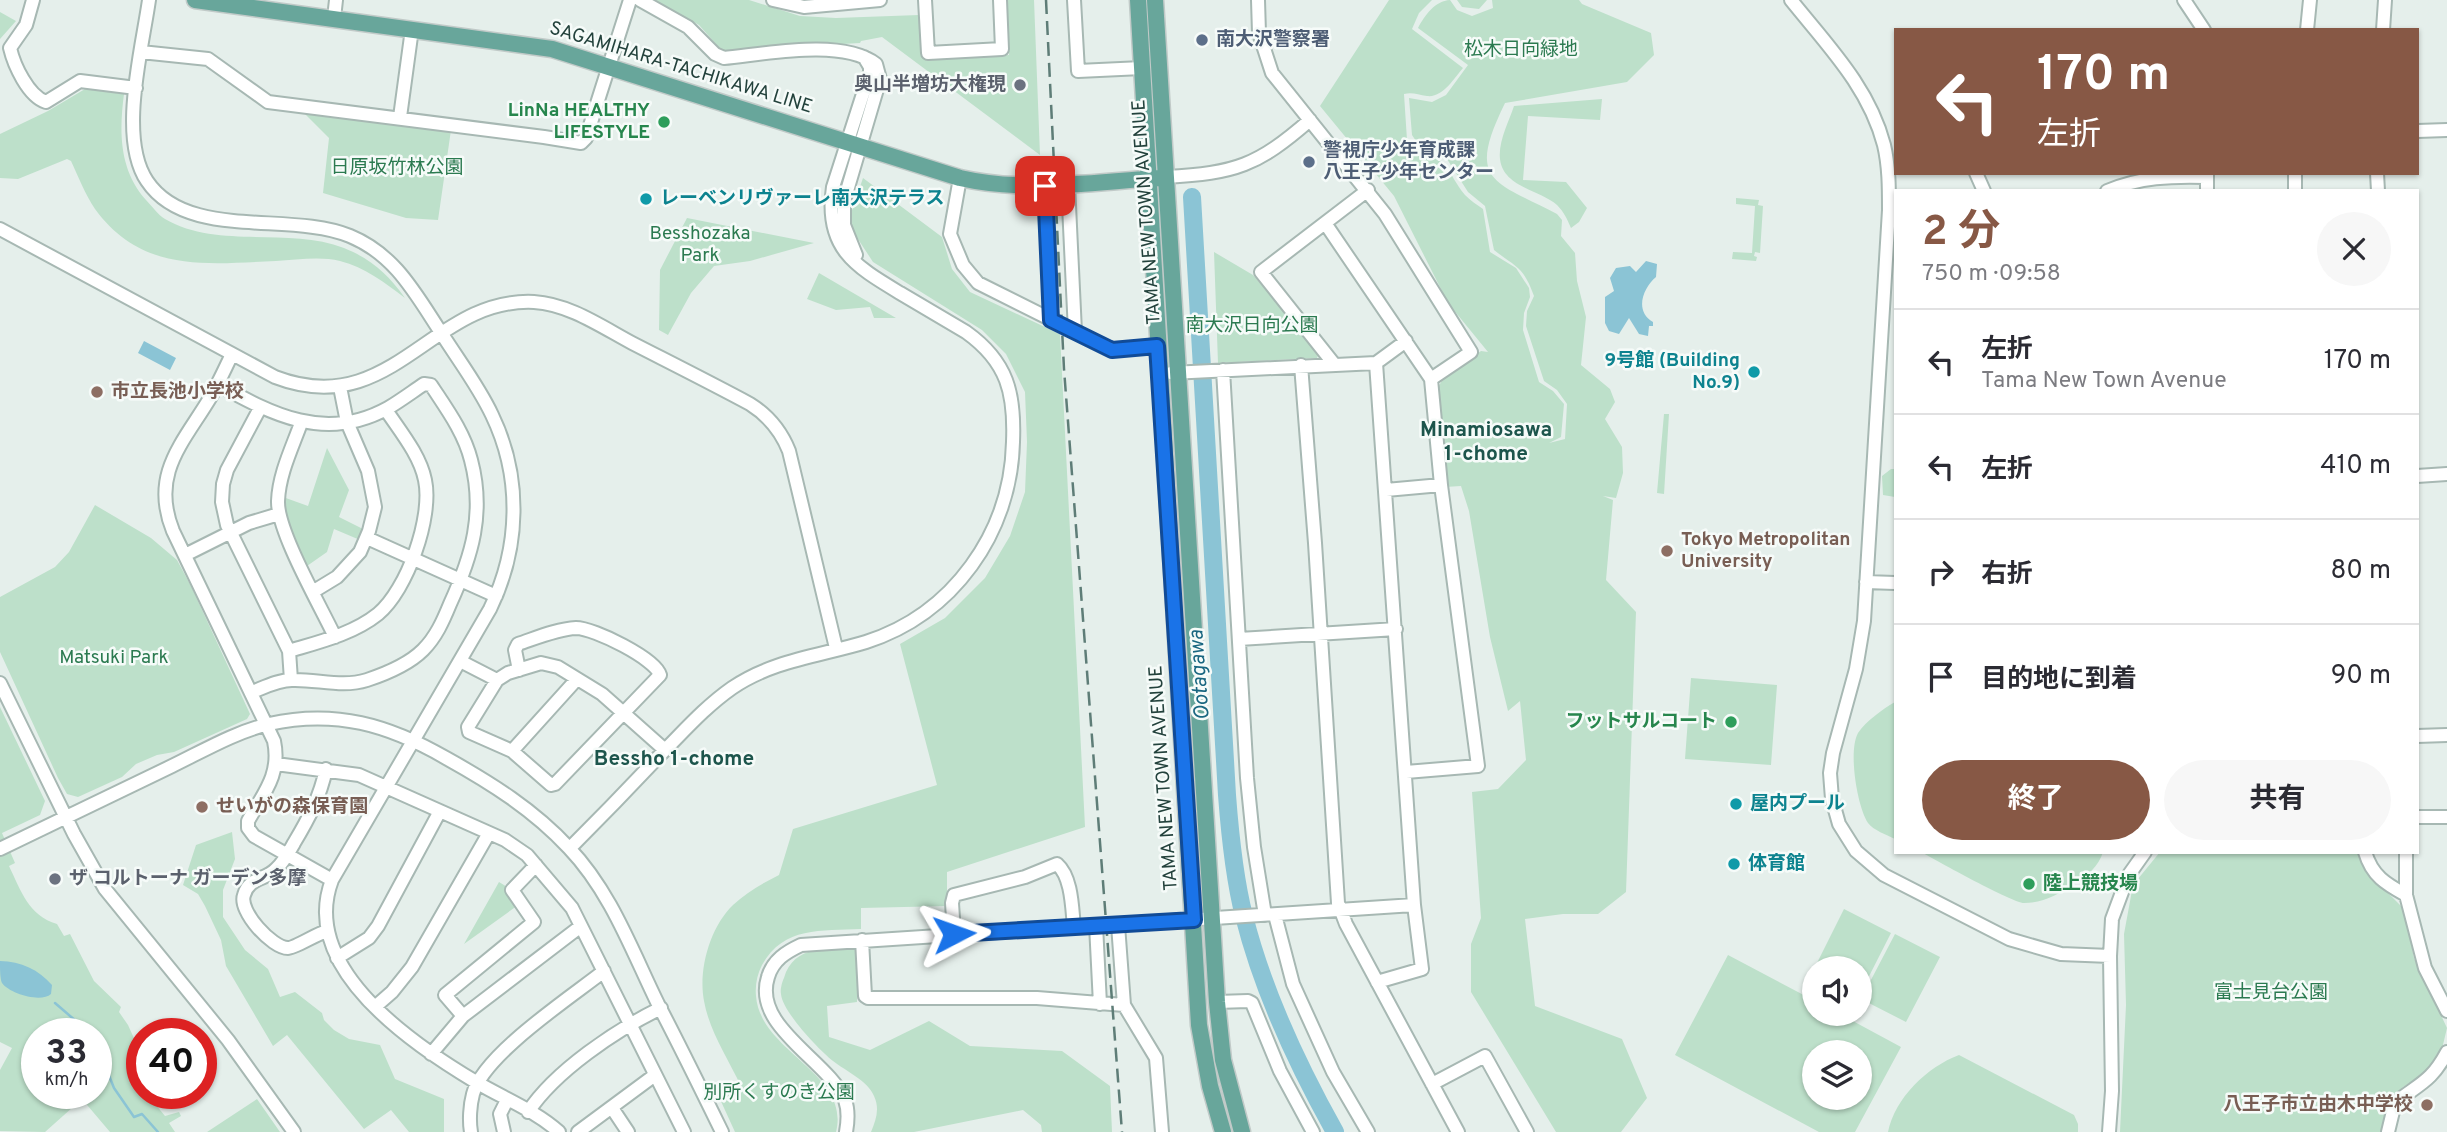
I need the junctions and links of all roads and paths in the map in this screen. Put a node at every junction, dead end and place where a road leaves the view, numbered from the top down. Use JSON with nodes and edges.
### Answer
{"nodes":[{"id":1,"x":33,"y":0,"type":"edge"},
{"id":2,"x":149,"y":0,"type":"edge"},
{"id":3,"x":195,"y":0,"type":"edge"},
{"id":4,"x":336,"y":0,"type":"edge"},
{"id":5,"x":630,"y":0,"type":"edge"},
{"id":6,"x":640,"y":0,"type":"edge"},
{"id":7,"x":773,"y":0,"type":"edge"},
{"id":8,"x":880,"y":0,"type":"edge"},
{"id":9,"x":925,"y":0,"type":"edge"},
{"id":10,"x":1000,"y":0,"type":"edge"},
{"id":11,"x":1074,"y":0,"type":"edge"},
{"id":12,"x":1138,"y":0,"type":"edge"},
{"id":13,"x":1154,"y":0,"type":"edge"},
{"id":14,"x":1258,"y":0,"type":"edge"},
{"id":15,"x":1791,"y":0,"type":"edge"},
{"id":16,"x":2184,"y":0,"type":"edge"},
{"id":17,"x":2310,"y":0,"type":"edge"},
{"id":18,"x":2385,"y":0,"type":"edge"},
{"id":19,"x":833,"y":2,"type":"edge"},
{"id":20,"x":334,"y":18,"type":"junction"},
{"id":21,"x":2203,"y":28,"type":"edge"},
{"id":22,"x":2307,"y":28,"type":"edge"},
{"id":23,"x":2383,"y":28,"type":"edge"},
{"id":24,"x":412,"y":29,"type":"junction"},
{"id":25,"x":141,"y":52,"type":"junction"},
{"id":26,"x":609,"y":65,"type":"junction"},
{"id":27,"x":1142,"y":68,"type":"junction"},
{"id":28,"x":136,"y":88,"type":"junction"},
{"id":29,"x":400,"y":117,"type":"junction"},
{"id":30,"x":1310,"y":120,"type":"junction"},
{"id":31,"x":2447,"y":130,"type":"edge"},
{"id":32,"x":2419,"y":131,"type":"edge"},
{"id":33,"x":854,"y":143,"type":"junction"},
{"id":34,"x":1891,"y":161,"type":"edge"},
{"id":35,"x":2207,"y":175,"type":"edge"},
{"id":36,"x":1166,"y":177,"type":"junction"},
{"id":37,"x":960,"y":178,"type":"junction"},
{"id":38,"x":1148,"y":178,"type":"junction"},
{"id":39,"x":1068,"y":184,"type":"junction"},
{"id":40,"x":1045,"y":186,"type":"junction"},
{"id":41,"x":2112,"y":189,"type":"edge"},
{"id":42,"x":1368,"y":190,"type":"junction"},
{"id":43,"x":1325,"y":223,"type":"junction"},
{"id":44,"x":0,"y":229,"type":"edge"},
{"id":45,"x":1890,"y":268,"type":"edge"},
{"id":46,"x":1051,"y":320,"type":"junction"},
{"id":47,"x":1075,"y":332,"type":"junction"},
{"id":48,"x":442,"y":334,"type":"junction"},
{"id":49,"x":1406,"y":341,"type":"junction"},
{"id":50,"x":1157,"y":346,"type":"junction"},
{"id":51,"x":232,"y":354,"type":"junction"},
{"id":52,"x":1376,"y":363,"type":"junction"},
{"id":53,"x":1334,"y":364,"type":"junction"},
{"id":54,"x":1301,"y":365,"type":"junction"},
{"id":55,"x":1219,"y":370,"type":"junction"},
{"id":56,"x":1186,"y":372,"type":"junction"},
{"id":57,"x":1160,"y":374,"type":"junction"},
{"id":58,"x":1432,"y":379,"type":"junction"},
{"id":59,"x":217,"y":384,"type":"junction"},
{"id":60,"x":340,"y":387,"type":"junction"},
{"id":61,"x":260,"y":408,"type":"junction"},
{"id":62,"x":386,"y":410,"type":"junction"},
{"id":63,"x":347,"y":422,"type":"junction"},
{"id":64,"x":301,"y":423,"type":"junction"},
{"id":65,"x":2447,"y":474,"type":"edge"},
{"id":66,"x":2419,"y":476,"type":"edge"},
{"id":67,"x":1441,"y":485,"type":"junction"},
{"id":68,"x":1386,"y":490,"type":"junction"},
{"id":69,"x":279,"y":514,"type":"junction"},
{"id":70,"x":231,"y":532,"type":"junction"},
{"id":71,"x":367,"y":538,"type":"junction"},
{"id":72,"x":185,"y":555,"type":"junction"},
{"id":73,"x":413,"y":558,"type":"junction"},
{"id":74,"x":461,"y":579,"type":"junction"},
{"id":75,"x":1866,"y":582,"type":"junction"},
{"id":76,"x":1894,"y":583,"type":"edge"},
{"id":77,"x":314,"y":592,"type":"junction"},
{"id":78,"x":496,"y":596,"type":"junction"},
{"id":79,"x":1396,"y":629,"type":"junction"},
{"id":80,"x":1321,"y":634,"type":"junction"},
{"id":81,"x":335,"y":637,"type":"junction"},
{"id":82,"x":1239,"y":639,"type":"junction"},
{"id":83,"x":836,"y":648,"type":"junction"},
{"id":84,"x":289,"y":651,"type":"junction"},
{"id":85,"x":460,"y":661,"type":"junction"},
{"id":86,"x":519,"y":670,"type":"junction"},
{"id":87,"x":291,"y":680,"type":"junction"},
{"id":88,"x":497,"y":680,"type":"junction"},
{"id":89,"x":577,"y":680,"type":"junction"},
{"id":90,"x":0,"y":682,"type":"edge"},
{"id":91,"x":252,"y":692,"type":"junction"},
{"id":92,"x":625,"y":713,"type":"junction"},
{"id":93,"x":267,"y":725,"type":"junction"},
{"id":94,"x":2447,"y":735,"type":"edge"},
{"id":95,"x":2419,"y":736,"type":"edge"},
{"id":96,"x":414,"y":739,"type":"junction"},
{"id":97,"x":665,"y":750,"type":"junction"},
{"id":98,"x":512,"y":751,"type":"junction"},
{"id":99,"x":276,"y":764,"type":"junction"},
{"id":100,"x":326,"y":769,"type":"junction"},
{"id":101,"x":1406,"y":772,"type":"junction"},
{"id":102,"x":386,"y":787,"type":"junction"},
{"id":103,"x":440,"y":811,"type":"junction"},
{"id":104,"x":66,"y":817,"type":"junction"},
{"id":105,"x":2419,"y":817,"type":"edge"},
{"id":106,"x":2447,"y":817,"type":"edge"},
{"id":107,"x":489,"y":833,"type":"junction"},
{"id":108,"x":570,"y":848,"type":"junction"},
{"id":109,"x":0,"y":849,"type":"edge"},
{"id":110,"x":2143,"y":854,"type":"edge"},
{"id":111,"x":2366,"y":854,"type":"edge"},
{"id":112,"x":2406,"y":854,"type":"edge"},
{"id":113,"x":287,"y":855,"type":"junction"},
{"id":114,"x":536,"y":865,"type":"junction"},
{"id":115,"x":332,"y":880,"type":"junction"},
{"id":116,"x":2406,"y":895,"type":"junction"},
{"id":117,"x":1414,"y":905,"type":"junction"},
{"id":118,"x":1340,"y":910,"type":"junction"},
{"id":119,"x":1266,"y":915,"type":"junction"},
{"id":120,"x":1211,"y":918,"type":"junction"},
{"id":121,"x":1194,"y":920,"type":"junction"},
{"id":122,"x":1096,"y":925,"type":"junction"},
{"id":123,"x":1118,"y":925,"type":"junction"},
{"id":124,"x":582,"y":926,"type":"junction"},
{"id":125,"x":1074,"y":926,"type":"junction"},
{"id":126,"x":327,"y":931,"type":"junction"},
{"id":127,"x":954,"y":934,"type":"junction"},
{"id":128,"x":862,"y":940,"type":"junction"},
{"id":129,"x":2110,"y":956,"type":"junction"},
{"id":130,"x":337,"y":958,"type":"junction"},
{"id":131,"x":604,"y":971,"type":"junction"},
{"id":132,"x":1377,"y":982,"type":"junction"},
{"id":133,"x":1217,"y":1002,"type":"junction"},
{"id":134,"x":1100,"y":1004,"type":"junction"},
{"id":135,"x":1124,"y":1005,"type":"junction"},
{"id":136,"x":376,"y":1006,"type":"junction"},
{"id":137,"x":661,"y":1008,"type":"junction"},
{"id":138,"x":2447,"y":1011,"type":"edge"},
{"id":139,"x":463,"y":1016,"type":"junction"},
{"id":140,"x":630,"y":1025,"type":"junction"},
{"id":141,"x":2447,"y":1052,"type":"edge"},
{"id":142,"x":431,"y":1054,"type":"junction"},
{"id":143,"x":655,"y":1075,"type":"junction"},
{"id":144,"x":478,"y":1083,"type":"junction"},
{"id":145,"x":1432,"y":1084,"type":"junction"},
{"id":146,"x":507,"y":1100,"type":"junction"},
{"id":147,"x":612,"y":1108,"type":"junction"},
{"id":148,"x":528,"y":1112,"type":"junction"},
{"id":149,"x":294,"y":1132,"type":"edge"},
{"id":150,"x":471,"y":1132,"type":"edge"},
{"id":151,"x":504,"y":1132,"type":"edge"},
{"id":152,"x":559,"y":1132,"type":"edge"},
{"id":153,"x":578,"y":1132,"type":"edge"},
{"id":154,"x":628,"y":1132,"type":"edge"},
{"id":155,"x":684,"y":1132,"type":"edge"},
{"id":156,"x":722,"y":1132,"type":"edge"},
{"id":157,"x":846,"y":1132,"type":"edge"},
{"id":158,"x":1162,"y":1132,"type":"edge"},
{"id":159,"x":1223,"y":1132,"type":"edge"},
{"id":160,"x":1242,"y":1132,"type":"edge"},
{"id":161,"x":1313,"y":1132,"type":"edge"},
{"id":162,"x":1368,"y":1132,"type":"edge"},
{"id":163,"x":1458,"y":1132,"type":"edge"},
{"id":164,"x":1527,"y":1132,"type":"edge"},
{"id":165,"x":2109,"y":1132,"type":"edge"},
{"id":166,"x":2388,"y":1132,"type":"edge"}],
"edges":[{"from":1,"to":28,"type":"street"},
{"from":2,"to":25,"type":"street"},
{"from":3,"to":20,"type":"main road","name":"SAGAMIHARA-TACHIKAWA LINE"},
{"from":4,"to":20,"type":"street"},
{"from":5,"to":26,"type":"street"},
{"from":6,"to":33,"type":"street"},
{"from":7,"to":19,"type":"street"},
{"from":8,"to":19,"type":"street"},
{"from":9,"to":10,"type":"street"},
{"from":11,"to":27,"type":"street"},
{"from":12,"to":27,"type":"main road","name":"TAMA NEW TOWN AVENUE"},
{"from":13,"to":36,"type":"main road","name":"TAMA NEW TOWN AVENUE"},
{"from":14,"to":30,"type":"street"},
{"from":15,"to":34,"type":"street"},
{"from":16,"to":21,"type":"street"},
{"from":17,"to":22,"type":"street"},
{"from":18,"to":23,"type":"street"},
{"from":20,"to":24,"type":"main road","name":"SAGAMIHARA-TACHIKAWA LINE"},
{"from":24,"to":26,"type":"main road","name":"SAGAMIHARA-TACHIKAWA LINE"},
{"from":24,"to":29,"type":"street"},
{"from":25,"to":28,"type":"street"},
{"from":25,"to":29,"type":"street"},
{"from":26,"to":29,"type":"street"},
{"from":26,"to":33,"type":"main road","name":"SAGAMIHARA-TACHIKAWA LINE"},
{"from":27,"to":38,"type":"main road","name":"TAMA NEW TOWN AVENUE"},
{"from":28,"to":48,"type":"street"},
{"from":30,"to":36,"type":"street"},
{"from":30,"to":42,"type":"street"},
{"from":31,"to":32,"type":"street"},
{"from":33,"to":37,"type":"main road","name":"SAGAMIHARA-TACHIKAWA LINE"},
{"from":33,"to":83,"type":"street"},
{"from":34,"to":45,"type":"street"},
{"from":35,"to":41,"type":"street"},
{"from":36,"to":38,"type":"main road","name":"SAGAMIHARA-TACHIKAWA LINE"},
{"from":36,"to":56,"type":"main road","name":"TAMA NEW TOWN AVENUE"},
{"from":37,"to":40,"type":"main road","name":"SAGAMIHARA-TACHIKAWA LINE"},
{"from":37,"to":46,"type":"street"},
{"from":38,"to":39,"type":"main road","name":"SAGAMIHARA-TACHIKAWA LINE"},
{"from":38,"to":50,"type":"main road","name":"TAMA NEW TOWN AVENUE"},
{"from":39,"to":40,"type":"main road","name":"SAGAMIHARA-TACHIKAWA LINE"},
{"from":39,"to":47,"type":"street"},
{"from":40,"to":46,"type":"street"},
{"from":42,"to":43,"type":"street"},
{"from":42,"to":58,"type":"street"},
{"from":43,"to":49,"type":"street"},
{"from":43,"to":53,"type":"street"},
{"from":44,"to":51,"type":"street"},
{"from":45,"to":75,"type":"street"},
{"from":46,"to":47,"type":"street"},
{"from":47,"to":50,"type":"street"},
{"from":48,"to":60,"type":"street"},
{"from":48,"to":78,"type":"street"},
{"from":48,"to":83,"type":"street"},
{"from":49,"to":52,"type":"street"},
{"from":49,"to":58,"type":"street"},
{"from":50,"to":57,"type":"main road","name":"TAMA NEW TOWN AVENUE"},
{"from":51,"to":59,"type":"street"},
{"from":51,"to":60,"type":"street"},
{"from":52,"to":53,"type":"street"},
{"from":52,"to":68,"type":"street"},
{"from":53,"to":54,"type":"street"},
{"from":54,"to":55,"type":"street"},
{"from":54,"to":80,"type":"street"},
{"from":55,"to":56,"type":"street"},
{"from":55,"to":82,"type":"street"},
{"from":56,"to":57,"type":"street"},
{"from":56,"to":120,"type":"main road","name":"TAMA NEW TOWN AVENUE"},
{"from":57,"to":121,"type":"main road","name":"TAMA NEW TOWN AVENUE"},
{"from":58,"to":67,"type":"street"},
{"from":59,"to":61,"type":"street"},
{"from":59,"to":72,"type":"street"},
{"from":60,"to":63,"type":"street"},
{"from":61,"to":64,"type":"street"},
{"from":61,"to":70,"type":"street"},
{"from":62,"to":63,"type":"street"},
{"from":62,"to":73,"type":"street"},
{"from":62,"to":74,"type":"street"},
{"from":63,"to":64,"type":"street"},
{"from":63,"to":71,"type":"street"},
{"from":64,"to":69,"type":"street"},
{"from":65,"to":66,"type":"street"},
{"from":67,"to":68,"type":"street"},
{"from":67,"to":101,"type":"street"},
{"from":68,"to":79,"type":"street"},
{"from":69,"to":70,"type":"street"},
{"from":69,"to":77,"type":"street"},
{"from":70,"to":72,"type":"street"},
{"from":70,"to":84,"type":"street"},
{"from":71,"to":73,"type":"street"},
{"from":71,"to":77,"type":"street"},
{"from":72,"to":91,"type":"street"},
{"from":73,"to":74,"type":"street"},
{"from":73,"to":81,"type":"street"},
{"from":74,"to":78,"type":"street"},
{"from":74,"to":87,"type":"street"},
{"from":75,"to":76,"type":"street"},
{"from":75,"to":129,"type":"street"},
{"from":77,"to":81,"type":"street"},
{"from":78,"to":85,"type":"street"},
{"from":79,"to":80,"type":"street"},
{"from":79,"to":101,"type":"street"},
{"from":80,"to":82,"type":"street"},
{"from":80,"to":118,"type":"street"},
{"from":81,"to":84,"type":"street"},
{"from":82,"to":119,"type":"street"},
{"from":83,"to":97,"type":"street"},
{"from":84,"to":87,"type":"street"},
{"from":85,"to":88,"type":"street"},
{"from":85,"to":96,"type":"street"},
{"from":86,"to":88,"type":"street"},
{"from":86,"to":89,"type":"street"},
{"from":86,"to":92,"type":"street"},
{"from":87,"to":91,"type":"street"},
{"from":88,"to":98,"type":"street"},
{"from":89,"to":92,"type":"street"},
{"from":89,"to":98,"type":"street"},
{"from":90,"to":104,"type":"street"},
{"from":91,"to":93,"type":"street"},
{"from":92,"to":97,"type":"street"},
{"from":92,"to":98,"type":"street"},
{"from":93,"to":96,"type":"street"},
{"from":93,"to":99,"type":"street"},
{"from":93,"to":104,"type":"street"},
{"from":94,"to":95,"type":"street"},
{"from":96,"to":102,"type":"street"},
{"from":96,"to":108,"type":"street"},
{"from":97,"to":108,"type":"street"},
{"from":99,"to":100,"type":"street"},
{"from":99,"to":113,"type":"street"},
{"from":100,"to":102,"type":"street"},
{"from":100,"to":113,"type":"street"},
{"from":101,"to":117,"type":"street"},
{"from":102,"to":103,"type":"street"},
{"from":102,"to":115,"type":"street"},
{"from":103,"to":107,"type":"street"},
{"from":103,"to":130,"type":"street"},
{"from":104,"to":109,"type":"street"},
{"from":104,"to":149,"type":"street"},
{"from":105,"to":106,"type":"street"},
{"from":107,"to":114,"type":"street"},
{"from":107,"to":136,"type":"street"},
{"from":108,"to":137,"type":"street"},
{"from":110,"to":129,"type":"street"},
{"from":111,"to":116,"type":"street"},
{"from":112,"to":116,"type":"street"},
{"from":113,"to":115,"type":"street"},
{"from":113,"to":126,"type":"street"},
{"from":114,"to":124,"type":"street"},
{"from":114,"to":139,"type":"street"},
{"from":115,"to":126,"type":"street"},
{"from":116,"to":138,"type":"street"},
{"from":117,"to":118,"type":"street"},
{"from":117,"to":132,"type":"street"},
{"from":118,"to":119,"type":"street"},
{"from":118,"to":132,"type":"street"},
{"from":119,"to":120,"type":"street"},
{"from":119,"to":162,"type":"street"},
{"from":120,"to":121,"type":"street"},
{"from":120,"to":133,"type":"main road","name":"TAMA NEW TOWN AVENUE"},
{"from":121,"to":123,"type":"street"},
{"from":121,"to":159,"type":"main road","name":"TAMA NEW TOWN AVENUE"},
{"from":122,"to":123,"type":"street"},
{"from":122,"to":125,"type":"street"},
{"from":122,"to":134,"type":"street"},
{"from":123,"to":135,"type":"street"},
{"from":124,"to":131,"type":"street"},
{"from":124,"to":139,"type":"street"},
{"from":125,"to":127,"type":"street"},
{"from":125,"to":127,"type":"street"},
{"from":126,"to":130,"type":"street"},
{"from":127,"to":128,"type":"street"},
{"from":128,"to":134,"type":"street"},
{"from":128,"to":157,"type":"street"},
{"from":129,"to":165,"type":"street"},
{"from":130,"to":136,"type":"street"},
{"from":131,"to":140,"type":"street"},
{"from":131,"to":144,"type":"street"},
{"from":132,"to":145,"type":"street"},
{"from":133,"to":160,"type":"main road","name":"TAMA NEW TOWN AVENUE"},
{"from":133,"to":161,"type":"street"},
{"from":134,"to":135,"type":"street"},
{"from":135,"to":158,"type":"street"},
{"from":136,"to":142,"type":"street"},
{"from":137,"to":140,"type":"street"},
{"from":137,"to":156,"type":"street"},
{"from":139,"to":142,"type":"street"},
{"from":140,"to":143,"type":"street"},
{"from":140,"to":148,"type":"street"},
{"from":141,"to":166,"type":"street"},
{"from":142,"to":144,"type":"street"},
{"from":143,"to":147,"type":"street"},
{"from":143,"to":155,"type":"street"},
{"from":144,"to":146,"type":"street"},
{"from":144,"to":150,"type":"street"},
{"from":145,"to":163,"type":"street"},
{"from":145,"to":164,"type":"street"},
{"from":146,"to":148,"type":"street"},
{"from":146,"to":151,"type":"street"},
{"from":147,"to":153,"type":"street"},
{"from":147,"to":154,"type":"street"},
{"from":148,"to":152,"type":"street"}]}
